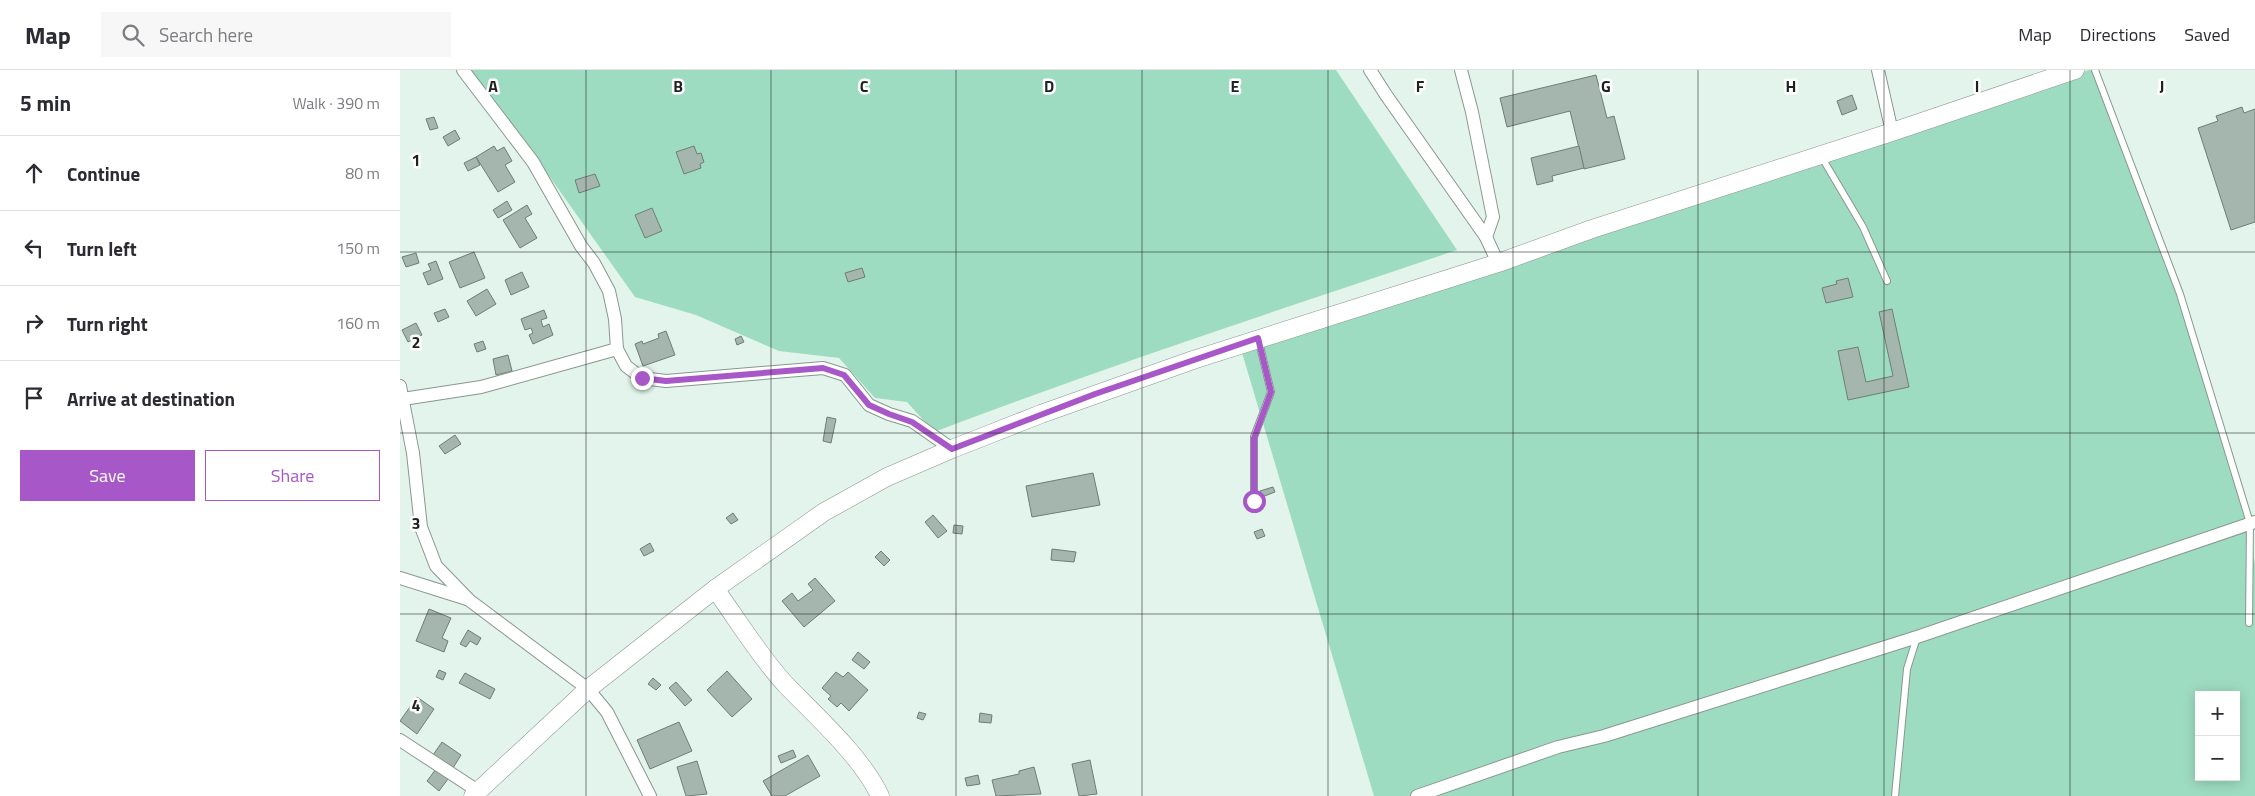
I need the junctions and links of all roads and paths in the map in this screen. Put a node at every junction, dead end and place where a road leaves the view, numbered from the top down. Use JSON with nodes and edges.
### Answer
{"nodes":[{"id":1,"x":463,"y":70,"type":"edge"},
{"id":2,"x":1370,"y":70,"type":"edge"},
{"id":3,"x":1461,"y":70,"type":"edge"},
{"id":4,"x":1878,"y":70,"type":"edge"},
{"id":5,"x":2075,"y":70,"type":"edge"},
{"id":6,"x":2095,"y":70,"type":"edge"},
{"id":7,"x":1892,"y":132,"type":"junction"},
{"id":8,"x":1820,"y":155,"type":"junction"},
{"id":9,"x":1486,"y":237,"type":"junction"},
{"id":10,"x":1498,"y":263,"type":"junction"},
{"id":11,"x":1887,"y":281,"type":"dead end"},
{"id":12,"x":1258,"y":338,"type":"junction"},
{"id":13,"x":617,"y":349,"type":"junction"},
{"id":14,"x":402,"y":392,"type":"edge"},
{"id":15,"x":952,"y":449,"type":"junction"},
{"id":16,"x":1254,"y":501,"type":"dead end"},
{"id":17,"x":2252,"y":522,"type":"edge"},
{"id":18,"x":400,"y":578,"type":"edge"},
{"id":19,"x":715,"y":588,"type":"junction"},
{"id":20,"x":469,"y":600,"type":"junction"},
{"id":21,"x":2249,"y":623,"type":"dead end"},
{"id":22,"x":1917,"y":637,"type":"junction"},
{"id":23,"x":588,"y":689,"type":"junction"},
{"id":24,"x":400,"y":740,"type":"edge"},
{"id":25,"x":476,"y":794,"type":"edge"},
{"id":26,"x":650,"y":796,"type":"edge"},
{"id":27,"x":880,"y":796,"type":"edge"},
{"id":28,"x":1417,"y":796,"type":"edge"},
{"id":29,"x":1895,"y":796,"type":"edge"}],
"edges":[{"from":1,"to":13,"type":"street"},
{"from":2,"to":9,"type":"street"},
{"from":3,"to":9,"type":"street"},
{"from":4,"to":7,"type":"street"},
{"from":5,"to":7,"type":"main road"},
{"from":6,"to":17,"type":"lane"},
{"from":7,"to":8,"type":"main road"},
{"from":8,"to":10,"type":"main road"},
{"from":8,"to":11,"type":"lane"},
{"from":9,"to":10,"type":"street"},
{"from":10,"to":12,"type":"main road"},
{"from":12,"to":15,"type":"main road"},
{"from":12,"to":16,"type":"lane"},
{"from":13,"to":14,"type":"street"},
{"from":13,"to":15,"type":"street"},
{"from":14,"to":20,"type":"street"},
{"from":15,"to":19,"type":"main road"},
{"from":17,"to":21,"type":"lane"},
{"from":17,"to":22,"type":"street"},
{"from":18,"to":20,"type":"street"},
{"from":19,"to":23,"type":"main road"},
{"from":19,"to":27,"type":"main road"},
{"from":20,"to":23,"type":"street"},
{"from":22,"to":28,"type":"street"},
{"from":22,"to":29,"type":"lane"},
{"from":23,"to":25,"type":"main road"},
{"from":23,"to":26,"type":"street"},
{"from":24,"to":25,"type":"street"}]}
